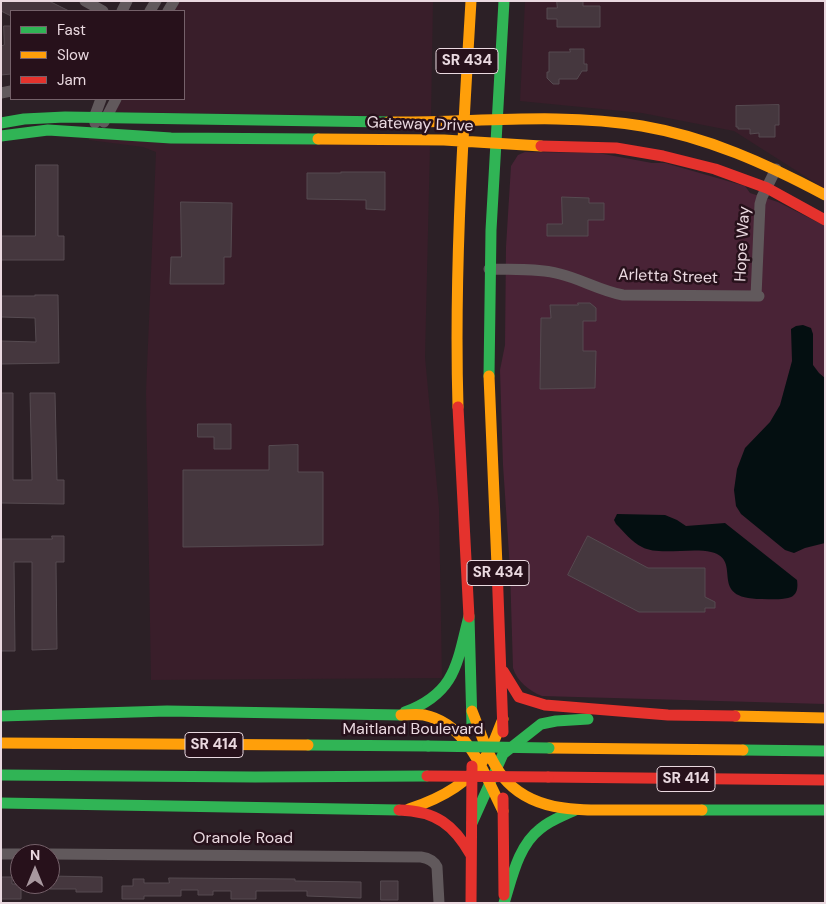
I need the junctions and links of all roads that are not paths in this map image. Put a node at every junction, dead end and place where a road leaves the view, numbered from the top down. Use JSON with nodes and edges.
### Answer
{"nodes":[{"id":1,"x":85,"y":1,"type":"edge"},
{"id":2,"x":471,"y":1,"type":"edge"},
{"id":3,"x":504,"y":1,"type":"edge"},
{"id":4,"x":101,"y":10,"type":"edge"},
{"id":5,"x":101,"y":100,"type":"edge"},
{"id":6,"x":116,"y":100,"type":"edge"},
{"id":7,"x":94,"y":118,"type":"junction"},
{"id":8,"x":107,"y":118,"type":"junction"},
{"id":9,"x":266,"y":120,"type":"junction"},
{"id":10,"x":496,"y":120,"type":"junction"},
{"id":11,"x":464,"y":122,"type":"junction"},
{"id":12,"x":1,"y":123,"type":"edge"},
{"id":13,"x":96,"y":132,"type":"junction"},
{"id":14,"x":1,"y":136,"type":"edge"},
{"id":15,"x":266,"y":139,"type":"junction"},
{"id":16,"x":463,"y":142,"type":"junction"},
{"id":17,"x":495,"y":144,"type":"junction"},
{"id":18,"x":776,"y":169,"type":"junction"},
{"id":19,"x":767,"y":188,"type":"junction"},
{"id":20,"x":825,"y":195,"type":"edge"},
{"id":21,"x":825,"y":220,"type":"edge"},
{"id":22,"x":489,"y":269,"type":"junction"},
{"id":23,"x":757,"y":296,"type":"joint"},
{"id":24,"x":468,"y":616,"type":"junction"},
{"id":25,"x":503,"y":671,"type":"junction"},
{"id":26,"x":472,"y":711,"type":"junction"},
{"id":27,"x":398,"y":715,"type":"junction"},
{"id":28,"x":668,"y":715,"type":"junction"},
{"id":29,"x":1,"y":716,"type":"edge"},
{"id":30,"x":825,"y":718,"type":"edge"},
{"id":31,"x":503,"y":719,"type":"junction"},
{"id":32,"x":1,"y":743,"type":"edge"},
{"id":33,"x":472,"y":750,"type":"junction"},
{"id":34,"x":489,"y":751,"type":"junction"},
{"id":35,"x":825,"y":751,"type":"edge"},
{"id":36,"x":503,"y":754,"type":"junction"},
{"id":37,"x":480,"y":765,"type":"junction"},
{"id":38,"x":496,"y":767,"type":"junction"},
{"id":39,"x":1,"y":775,"type":"edge"},
{"id":40,"x":472,"y":776,"type":"junction"},
{"id":41,"x":504,"y":779,"type":"junction"},
{"id":42,"x":825,"y":780,"type":"edge"},
{"id":43,"x":488,"y":781,"type":"junction"},
{"id":44,"x":1,"y":803,"type":"edge"},
{"id":45,"x":404,"y":810,"type":"junction"},
{"id":46,"x":575,"y":810,"type":"junction"},
{"id":47,"x":825,"y":810,"type":"edge"},
{"id":48,"x":503,"y":811,"type":"junction"},
{"id":49,"x":472,"y":823,"type":"junction"},
{"id":50,"x":60,"y":854,"type":"edge"},
{"id":51,"x":471,"y":859,"type":"junction"},
{"id":52,"x":439,"y":903,"type":"edge"},
{"id":53,"x":471,"y":903,"type":"edge"},
{"id":54,"x":504,"y":903,"type":"edge"}],
"edges":[{"from":1,"to":4,"type":"street"},
{"from":2,"to":11,"type":"main road","number":"SR 434"},
{"from":3,"to":10,"type":"main road","number":"SR 434"},
{"from":5,"to":7,"type":"street"},
{"from":6,"to":8,"type":"street"},
{"from":7,"to":8,"type":"main road","name":"Gateway Drive"},
{"from":7,"to":12,"type":"main road","name":"Gateway Drive"},
{"from":7,"to":13,"type":"street"},
{"from":8,"to":9,"type":"main road","name":"Gateway Drive"},
{"from":8,"to":13,"type":"street"},
{"from":9,"to":11,"type":"main road","name":"Gateway Drive"},
{"from":9,"to":15,"type":"street"},
{"from":10,"to":11,"type":"main road","name":"Gateway Drive"},
{"from":10,"to":17,"type":"main road","number":"SR 434"},
{"from":10,"to":18,"type":"main road","name":"Gateway Drive"},
{"from":11,"to":16,"type":"main road","number":"SR 434"},
{"from":13,"to":14,"type":"main road","name":"Gateway Drive"},
{"from":13,"to":15,"type":"main road","name":"Gateway Drive"},
{"from":15,"to":16,"type":"main road","name":"Gateway Drive"},
{"from":16,"to":17,"type":"main road","name":"Gateway Drive"},
{"from":16,"to":24,"type":"main road","number":"SR 434"},
{"from":17,"to":19,"type":"main road","name":"Gateway Drive"},
{"from":17,"to":22,"type":"main road","number":"SR 434"},
{"from":18,"to":19,"type":"street","name":"Hope Way"},
{"from":18,"to":20,"type":"main road","name":"Gateway Drive"},
{"from":19,"to":21,"type":"main road","name":"Gateway Drive"},
{"from":19,"to":23,"type":"street","name":"Hope Way"},
{"from":22,"to":23,"type":"street","name":"Arletta Street"},
{"from":22,"to":25,"type":"main road","number":"SR 434"},
{"from":24,"to":26,"type":"main road","number":"SR 434"},
{"from":24,"to":27,"type":"main road"},
{"from":25,"to":28,"type":"main road"},
{"from":25,"to":31,"type":"main road","number":"SR 434"},
{"from":26,"to":33,"type":"main road","number":"SR 434"},
{"from":26,"to":34,"type":"main road"},
{"from":27,"to":29,"type":"main road"},
{"from":27,"to":33,"type":"main road"},
{"from":28,"to":30,"type":"main road"},
{"from":28,"to":36,"type":"main road"},
{"from":31,"to":34,"type":"main road"},
{"from":31,"to":36,"type":"main road","number":"SR 434"},
{"from":32,"to":35,"type":"main road","name":"Maitland Boulevard","number":"SR 414","bridge":true},
{"from":33,"to":37,"type":"main road"},
{"from":33,"to":40,"type":"main road","number":"SR 434"},
{"from":34,"to":37,"type":"main road"},
{"from":34,"to":38,"type":"main road"},
{"from":36,"to":38,"type":"main road"},
{"from":36,"to":41,"type":"main road","number":"SR 434"},
{"from":37,"to":40,"type":"main road"},
{"from":37,"to":43,"type":"main road"},
{"from":38,"to":41,"type":"main road"},
{"from":38,"to":43,"type":"main road"},
{"from":39,"to":42,"type":"main road","number":"SR 414","bridge":true},
{"from":40,"to":45,"type":"main road"},
{"from":40,"to":49,"type":"main road","number":"SR 434"},
{"from":41,"to":46,"type":"main road"},
{"from":41,"to":48,"type":"main road","number":"SR 434"},
{"from":43,"to":48,"type":"main road"},
{"from":43,"to":49,"type":"main road"},
{"from":44,"to":45,"type":"main road"},
{"from":45,"to":51,"type":"main road"},
{"from":46,"to":47,"type":"main road"},
{"from":46,"to":54,"type":"main road"},
{"from":48,"to":54,"type":"main road","number":"SR 434"},
{"from":49,"to":51,"type":"main road","number":"SR 434"},
{"from":50,"to":52,"type":"street","name":"Oranole Road"},
{"from":51,"to":53,"type":"main road","number":"SR 434"}]}
